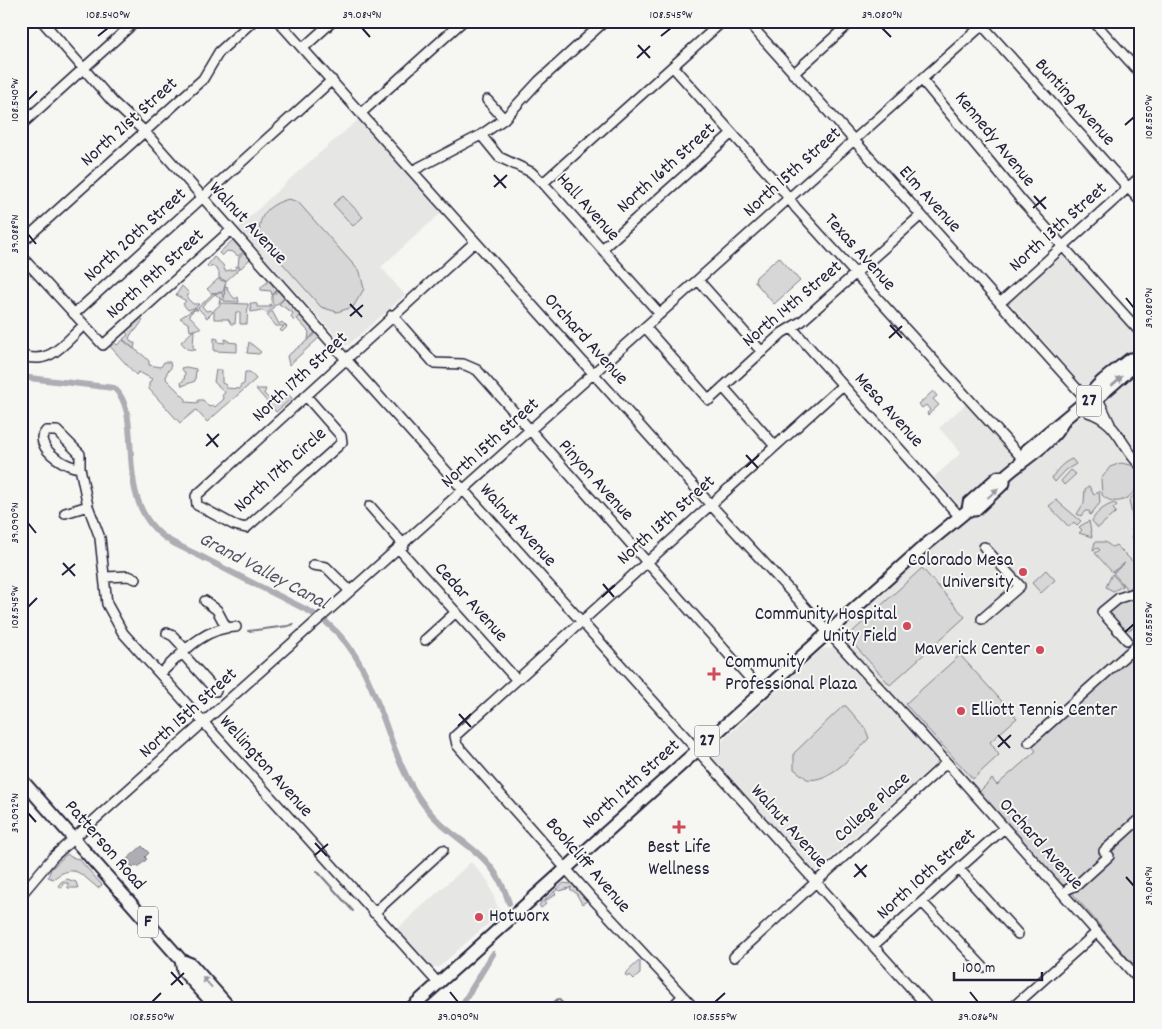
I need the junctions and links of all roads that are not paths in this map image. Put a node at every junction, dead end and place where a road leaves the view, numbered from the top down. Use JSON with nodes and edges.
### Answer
{"nodes":[{"id":1,"x":42,"y":21,"type":"edge"},
{"id":2,"x":136,"y":21,"type":"edge"},
{"id":3,"x":253,"y":21,"type":"edge"},
{"id":4,"x":278,"y":21,"type":"edge"},
{"id":5,"x":333,"y":21,"type":"edge"},
{"id":6,"x":463,"y":21,"type":"edge"},
{"id":7,"x":605,"y":21,"type":"edge"},
{"id":8,"x":723,"y":21,"type":"edge"},
{"id":9,"x":746,"y":21,"type":"edge"},
{"id":10,"x":852,"y":21,"type":"edge"},
{"id":11,"x":1093,"y":21,"type":"edge"},
{"id":12,"x":984,"y":23,"type":"edge"},
{"id":13,"x":303,"y":48,"type":"junction"},
{"id":14,"x":673,"y":66,"type":"junction"},
{"id":15,"x":83,"y":68,"type":"junction"},
{"id":16,"x":793,"y":74,"type":"junction"},
{"id":17,"x":1141,"y":74,"type":"edge"},
{"id":18,"x":332,"y":80,"type":"junction"},
{"id":19,"x":922,"y":80,"type":"junction"},
{"id":20,"x":487,"y":100,"type":"dead end"},
{"id":21,"x":361,"y":114,"type":"junction"},
{"id":22,"x":504,"y":119,"type":"junction"},
{"id":23,"x":21,"y":125,"type":"edge"},
{"id":24,"x":144,"y":131,"type":"junction"},
{"id":25,"x":732,"y":132,"type":"junction"},
{"id":26,"x":481,"y":135,"type":"junction"},
{"id":27,"x":854,"y":140,"type":"junction"},
{"id":28,"x":412,"y":171,"type":"junction"},
{"id":29,"x":1141,"y":176,"type":"edge"},
{"id":30,"x":543,"y":183,"type":"junction"},
{"id":31,"x":1128,"y":188,"type":"junction"},
{"id":32,"x":201,"y":198,"type":"junction"},
{"id":33,"x":789,"y":198,"type":"junction"},
{"id":34,"x":1141,"y":202,"type":"edge"},
{"id":35,"x":920,"y":216,"type":"junction"},
{"id":36,"x":231,"y":230,"type":"junction"},
{"id":37,"x":475,"y":242,"type":"junction"},
{"id":38,"x":21,"y":243,"type":"edge"},
{"id":39,"x":1063,"y":246,"type":"junction"},
{"id":40,"x":602,"y":249,"type":"junction"},
{"id":41,"x":21,"y":256,"type":"edge"},
{"id":42,"x":855,"y":274,"type":"junction"},
{"id":43,"x":698,"y":280,"type":"junction"},
{"id":44,"x":1000,"y":303,"type":"junction"},
{"id":45,"x":74,"y":314,"type":"junction"},
{"id":46,"x":660,"y":314,"type":"junction"},
{"id":47,"x":392,"y":315,"type":"junction"},
{"id":48,"x":84,"y":325,"type":"junction"},
{"id":49,"x":644,"y":327,"type":"junction"},
{"id":50,"x":792,"y":328,"type":"junction"},
{"id":51,"x":1141,"y":333,"type":"edge"},
{"id":52,"x":762,"y":352,"type":"junction"},
{"id":53,"x":21,"y":356,"type":"edge"},
{"id":54,"x":1138,"y":356,"type":"edge"},
{"id":55,"x":346,"y":360,"type":"junction"},
{"id":56,"x":593,"y":374,"type":"junction"},
{"id":57,"x":843,"y":385,"type":"junction"},
{"id":58,"x":723,"y":387,"type":"junction"},
{"id":59,"x":306,"y":396,"type":"junction"},
{"id":60,"x":1091,"y":405,"type":"junction"},
{"id":61,"x":1110,"y":424,"type":"junction"},
{"id":62,"x":530,"y":431,"type":"junction"},
{"id":63,"x":775,"y":446,"type":"junction"},
{"id":64,"x":1023,"y":459,"type":"junction"},
{"id":65,"x":1141,"y":466,"type":"edge"},
{"id":66,"x":80,"y":468,"type":"junction"},
{"id":67,"x":464,"y":491,"type":"junction"},
{"id":68,"x":195,"y":500,"type":"joint"},
{"id":69,"x":710,"y":504,"type":"junction"},
{"id":70,"x":88,"y":506,"type":"junction"},
{"id":71,"x":370,"y":506,"type":"dead end"},
{"id":72,"x":65,"y":513,"type":"dead end"},
{"id":73,"x":964,"y":513,"type":"junction"},
{"id":74,"x":402,"y":547,"type":"junction"},
{"id":75,"x":984,"y":547,"type":"dead end"},
{"id":76,"x":646,"y":562,"type":"junction"},
{"id":77,"x":314,"y":565,"type":"dead end"},
{"id":78,"x":105,"y":578,"type":"junction"},
{"id":79,"x":136,"y":579,"type":"dead end"},
{"id":80,"x":1141,"y":590,"type":"edge"},
{"id":81,"x":350,"y":591,"type":"junction"},
{"id":82,"x":204,"y":601,"type":"dead end"},
{"id":83,"x":456,"y":612,"type":"junction"},
{"id":84,"x":982,"y":619,"type":"dead end"},
{"id":85,"x":581,"y":620,"type":"junction"},
{"id":86,"x":226,"y":627,"type":"junction"},
{"id":87,"x":236,"y":627,"type":"dead end"},
{"id":88,"x":828,"y":633,"type":"junction"},
{"id":89,"x":167,"y":634,"type":"dead end"},
{"id":90,"x":425,"y":640,"type":"dead end"},
{"id":91,"x":1131,"y":644,"type":"junction"},
{"id":92,"x":184,"y":652,"type":"junction"},
{"id":93,"x":1141,"y":656,"type":"edge"},
{"id":94,"x":160,"y":674,"type":"junction"},
{"id":95,"x":516,"y":678,"type":"junction"},
{"id":96,"x":216,"y":691,"type":"dead end"},
{"id":97,"x":762,"y":692,"type":"junction"},
{"id":98,"x":203,"y":722,"type":"junction"},
{"id":99,"x":1030,"y":742,"type":"dead end"},
{"id":100,"x":457,"y":745,"type":"joint"},
{"id":101,"x":698,"y":750,"type":"junction"},
{"id":102,"x":945,"y":764,"type":"junction"},
{"id":103,"x":21,"y":779,"type":"edge"},
{"id":104,"x":1141,"y":822,"type":"edge"},
{"id":105,"x":1003,"y":828,"type":"junction"},
{"id":106,"x":74,"y":838,"type":"junction"},
{"id":107,"x":443,"y":850,"type":"dead end"},
{"id":108,"x":566,"y":868,"type":"junction"},
{"id":109,"x":959,"y":869,"type":"junction"},
{"id":110,"x":816,"y":882,"type":"junction"},
{"id":111,"x":1068,"y":889,"type":"dead end"},
{"id":112,"x":21,"y":895,"type":"edge"},
{"id":113,"x":922,"y":902,"type":"junction"},
{"id":114,"x":374,"y":913,"type":"junction"},
{"id":115,"x":1096,"y":932,"type":"junction"},
{"id":116,"x":1018,"y":934,"type":"dead end"},
{"id":117,"x":873,"y":946,"type":"junction"},
{"id":118,"x":734,"y":957,"type":"dead end"},
{"id":119,"x":181,"y":960,"type":"junction"},
{"id":120,"x":983,"y":967,"type":"dead end"},
{"id":121,"x":1141,"y":982,"type":"edge"},
{"id":122,"x":438,"y":984,"type":"junction"},
{"id":123,"x":682,"y":997,"type":"junction"},
{"id":124,"x":217,"y":1008,"type":"edge"},
{"id":125,"x":230,"y":1008,"type":"edge"},
{"id":126,"x":411,"y":1008,"type":"edge"},
{"id":127,"x":671,"y":1008,"type":"edge"},
{"id":128,"x":694,"y":1008,"type":"edge"},
{"id":129,"x":929,"y":1008,"type":"edge"},
{"id":130,"x":1012,"y":1008,"type":"edge"}],
"edges":[{"from":1,"to":15,"type":"street","name":"Walnut Avenue"},
{"from":2,"to":15,"type":"street"},
{"from":3,"to":24,"type":"street","name":"North 21st Street"},
{"from":4,"to":13,"type":"street","name":"Orchard Avenue"},
{"from":5,"to":13,"type":"street"},
{"from":6,"to":21,"type":"street"},
{"from":7,"to":22,"type":"street"},
{"from":8,"to":14,"type":"street"},
{"from":9,"to":16,"type":"street","name":"Elm Avenue"},
{"from":10,"to":16,"type":"street"},
{"from":11,"to":17,"type":"street"},
{"from":12,"to":19,"type":"street","name":"North 15th Street"},
{"from":12,"to":31,"type":"street","name":"Bunting Avenue"},
{"from":13,"to":18,"type":"street","name":"Orchard Avenue"},
{"from":14,"to":25,"type":"street","name":"Texas Avenue"},
{"from":14,"to":30,"type":"street"},
{"from":15,"to":23,"type":"street"},
{"from":15,"to":24,"type":"street","name":"Walnut Avenue"},
{"from":16,"to":27,"type":"street","name":"Elm Avenue"},
{"from":18,"to":21,"type":"street","name":"Orchard Avenue"},
{"from":18,"to":32,"type":"street","name":"North 20th Street"},
{"from":19,"to":27,"type":"street","name":"North 15th Street"},
{"from":19,"to":39,"type":"street","name":"Kennedy Avenue"},
{"from":20,"to":22,"type":"street"},
{"from":21,"to":28,"type":"street","name":"Orchard Avenue"},
{"from":22,"to":26,"type":"street"},
{"from":24,"to":32,"type":"street","name":"Walnut Avenue"},
{"from":24,"to":38,"type":"street","name":"North 21st Street"},
{"from":25,"to":33,"type":"street","name":"Texas Avenue"},
{"from":25,"to":40,"type":"street","name":"North 16th Street"},
{"from":26,"to":28,"type":"street"},
{"from":26,"to":30,"type":"street","name":"Hall Avenue"},
{"from":27,"to":33,"type":"street","name":"North 15th Street"},
{"from":27,"to":35,"type":"street","name":"Elm Avenue"},
{"from":28,"to":37,"type":"street","name":"Orchard Avenue"},
{"from":29,"to":31,"type":"street","name":"North 13th Street"},
{"from":30,"to":40,"type":"street","name":"Hall Avenue"},
{"from":31,"to":34,"type":"street","name":"Bunting Avenue"},
{"from":31,"to":39,"type":"street","name":"North 13th Street"},
{"from":32,"to":36,"type":"street","name":"Walnut Avenue"},
{"from":32,"to":45,"type":"street","name":"North 20th Street"},
{"from":33,"to":42,"type":"street","name":"Texas Avenue"},
{"from":33,"to":43,"type":"street","name":"North 15th Street"},
{"from":35,"to":42,"type":"street","name":"North 14th Street"},
{"from":35,"to":44,"type":"street","name":"Elm Avenue"},
{"from":36,"to":48,"type":"street","name":"North 19th Street"},
{"from":36,"to":55,"type":"street","name":"Walnut Avenue"},
{"from":37,"to":47,"type":"street","name":"North 17th Street"},
{"from":37,"to":56,"type":"street","name":"Orchard Avenue"},
{"from":39,"to":44,"type":"street","name":"North 13th Street"},
{"from":39,"to":51,"type":"street","name":"Kennedy Avenue"},
{"from":40,"to":46,"type":"street","name":"Hall Avenue"},
{"from":41,"to":45,"type":"street"},
{"from":42,"to":50,"type":"street","name":"North 14th Street"},
{"from":42,"to":64,"type":"street","name":"Texas Avenue"},
{"from":43,"to":46,"type":"street","name":"North 15th Street"},
{"from":43,"to":52,"type":"street"},
{"from":44,"to":60,"type":"street","name":"Elm Avenue"},
{"from":45,"to":48,"type":"street"},
{"from":46,"to":49,"type":"street","name":"North 15th Street"},
{"from":47,"to":55,"type":"street","name":"North 17th Street"},
{"from":47,"to":62,"type":"street","name":"Pinyon Avenue"},
{"from":48,"to":53,"type":"street"},
{"from":49,"to":56,"type":"street","name":"North 15th Street"},
{"from":49,"to":58,"type":"street","name":"North 14th Street"},
{"from":50,"to":52,"type":"street","name":"North 14th Street"},
{"from":50,"to":57,"type":"street","name":"Mesa Avenue"},
{"from":52,"to":58,"type":"street","name":"North 14th Street"},
{"from":54,"to":60,"type":"main road","name":"North 12th Street","number":"27"},
{"from":55,"to":59,"type":"street","name":"North 17th Street"},
{"from":55,"to":67,"type":"street","name":"Walnut Avenue"},
{"from":56,"to":62,"type":"street","name":"North 15th Street"},
{"from":56,"to":69,"type":"street","name":"Orchard Avenue"},
{"from":57,"to":63,"type":"street","name":"North 13th Street"},
{"from":57,"to":73,"type":"street","name":"Mesa Avenue"},
{"from":58,"to":63,"type":"street"},
{"from":59,"to":68,"type":"street","name":"North 17th Street"},
{"from":59,"to":68,"type":"street","name":"North 17th Circle"},
{"from":60,"to":61,"type":"street"},
{"from":60,"to":61,"type":"street"},
{"from":60,"to":64,"type":"main road","name":"North 12th Street","number":"27"},
{"from":61,"to":65,"type":"street"},
{"from":62,"to":67,"type":"street","name":"North 15th Street"},
{"from":62,"to":76,"type":"street","name":"Pinyon Avenue"},
{"from":63,"to":69,"type":"street","name":"North 13th Street"},
{"from":64,"to":73,"type":"main road","name":"North 12th Street","number":"27"},
{"from":66,"to":66,"type":"street","name":"Wellington Avenue"},
{"from":66,"to":70,"type":"street","name":"Wellington Avenue"},
{"from":67,"to":74,"type":"street","name":"North 15th Street"},
{"from":67,"to":85,"type":"street","name":"Walnut Avenue"},
{"from":69,"to":76,"type":"street","name":"North 13th Street"},
{"from":69,"to":88,"type":"street","name":"Orchard Avenue"},
{"from":70,"to":72,"type":"street"},
{"from":70,"to":78,"type":"street","name":"Wellington Avenue"},
{"from":71,"to":74,"type":"street","name":"Cedar Avenue"},
{"from":73,"to":88,"type":"main road","name":"North 12th Street","number":"27"},
{"from":74,"to":81,"type":"street","name":"North 15th Street"},
{"from":74,"to":83,"type":"street","name":"Cedar Avenue"},
{"from":75,"to":84,"type":"street"},
{"from":76,"to":85,"type":"street","name":"North 13th Street"},
{"from":76,"to":97,"type":"street","name":"Pinyon Avenue"},
{"from":77,"to":81,"type":"street"},
{"from":78,"to":79,"type":"street"},
{"from":78,"to":94,"type":"street","name":"Wellington Avenue"},
{"from":80,"to":91,"type":"street"},
{"from":81,"to":98,"type":"street","name":"North 15th Street"},
{"from":82,"to":86,"type":"street"},
{"from":83,"to":90,"type":"street"},
{"from":83,"to":95,"type":"street","name":"Cedar Avenue"},
{"from":85,"to":95,"type":"street","name":"North 13th Street"},
{"from":85,"to":101,"type":"street","name":"Walnut Avenue"},
{"from":86,"to":87,"type":"street"},
{"from":86,"to":92,"type":"street"},
{"from":88,"to":97,"type":"main road","name":"North 12th Street","number":"27"},
{"from":88,"to":102,"type":"street","name":"Orchard Avenue"},
{"from":89,"to":92,"type":"street"},
{"from":91,"to":93,"type":"street"},
{"from":91,"to":99,"type":"street"},
{"from":92,"to":94,"type":"street"},
{"from":92,"to":96,"type":"street"},
{"from":94,"to":98,"type":"street","name":"Wellington Avenue"},
{"from":95,"to":100,"type":"street","name":"North 13th Street"},
{"from":97,"to":101,"type":"main road","name":"North 12th Street","number":"27"},
{"from":98,"to":106,"type":"street","name":"North 15th Street"},
{"from":98,"to":114,"type":"street","name":"Wellington Avenue"},
{"from":100,"to":108,"type":"street","name":"Bookcliff Avenue"},
{"from":101,"to":108,"type":"main road","name":"North 12th Street","number":"27"},
{"from":101,"to":110,"type":"street","name":"Walnut Avenue"},
{"from":102,"to":105,"type":"street","name":"Orchard Avenue"},
{"from":102,"to":110,"type":"street","name":"College Place"},
{"from":103,"to":106,"type":"main road","name":"Patterson Road","number":"F"},
{"from":104,"to":111,"type":"street"},
{"from":105,"to":109,"type":"street","name":"North 10th Street"},
{"from":105,"to":115,"type":"street","name":"Orchard Avenue"},
{"from":106,"to":112,"type":"street","name":"North 15th Street"},
{"from":106,"to":119,"type":"main road","name":"Patterson Road","number":"F"},
{"from":107,"to":114,"type":"street"},
{"from":108,"to":122,"type":"main road","name":"North 12th Street","number":"27"},
{"from":108,"to":123,"type":"street","name":"Bookcliff Avenue"},
{"from":109,"to":113,"type":"street","name":"North 10th Street"},
{"from":109,"to":116,"type":"street"},
{"from":110,"to":117,"type":"street","name":"Walnut Avenue"},
{"from":110,"to":118,"type":"street","name":"College Place"},
{"from":113,"to":117,"type":"street","name":"North 10th Street"},
{"from":113,"to":120,"type":"street"},
{"from":114,"to":122,"type":"street","name":"Wellington Avenue"},
{"from":115,"to":121,"type":"street","name":"Orchard Avenue"},
{"from":115,"to":130,"type":"street"},
{"from":117,"to":129,"type":"street","name":"Walnut Avenue"},
{"from":119,"to":124,"type":"main road","name":"Patterson Road","number":"F"},
{"from":125,"to":119,"type":"main road","name":"Patterson Road","number":"F","one_way":true},
{"from":122,"to":126,"type":"main road","name":"North 12th Street","number":"27"},
{"from":123,"to":127,"type":"street"},
{"from":123,"to":128,"type":"street","name":"Bookcliff Avenue"}]}
